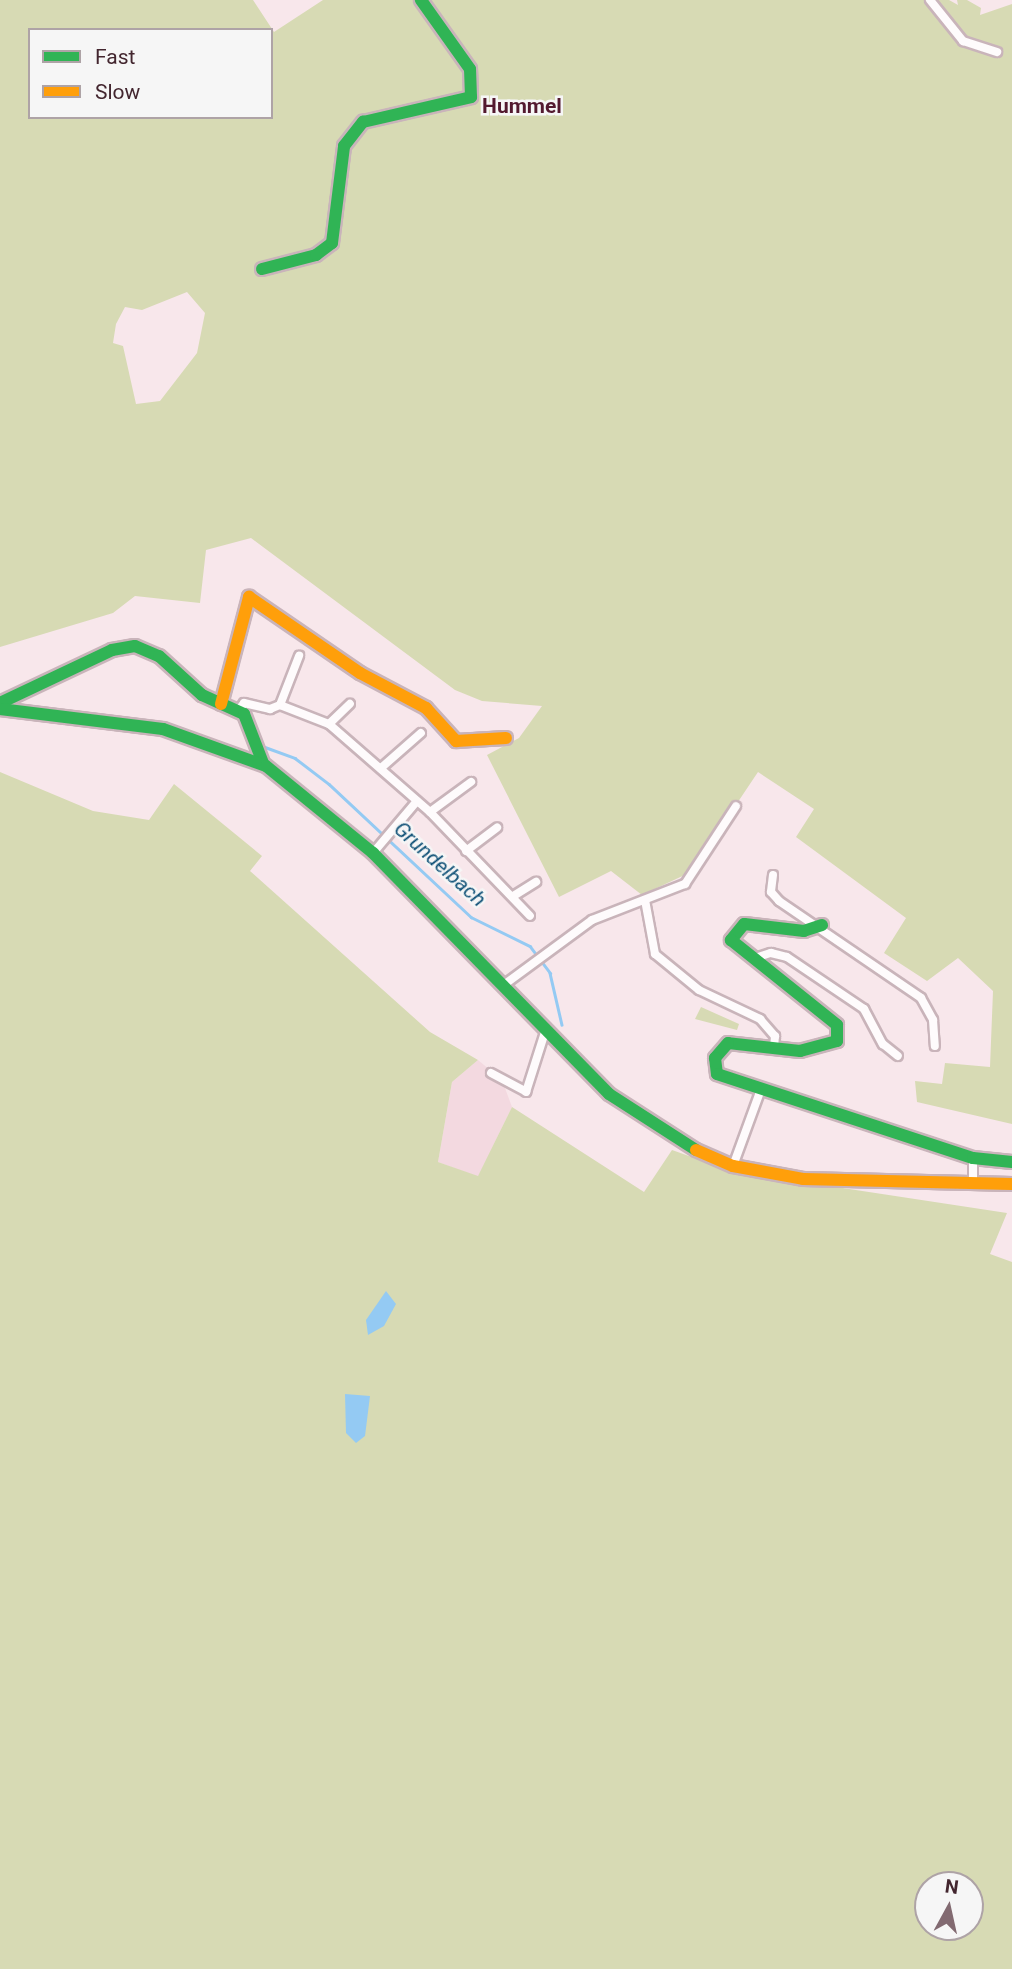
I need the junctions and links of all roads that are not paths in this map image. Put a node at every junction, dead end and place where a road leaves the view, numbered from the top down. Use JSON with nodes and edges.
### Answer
{"nodes":[{"id":1,"x":421,"y":0,"type":"edge"},
{"id":2,"x":930,"y":0,"type":"edge"},
{"id":3,"x":997,"y":52,"type":"dead end"},
{"id":4,"x":262,"y":269,"type":"dead end"},
{"id":5,"x":299,"y":656,"type":"dead end"},
{"id":6,"x":26,"y":691,"type":"junction"},
{"id":7,"x":0,"y":703,"type":"edge"},
{"id":8,"x":221,"y":704,"type":"junction"},
{"id":9,"x":350,"y":704,"type":"dead end"},
{"id":10,"x":280,"y":705,"type":"junction"},
{"id":11,"x":0,"y":709,"type":"edge"},
{"id":12,"x":237,"y":711,"type":"junction"},
{"id":13,"x":33,"y":715,"type":"junction"},
{"id":14,"x":329,"y":724,"type":"junction"},
{"id":15,"x":421,"y":733,"type":"dead end"},
{"id":16,"x":506,"y":738,"type":"dead end"},
{"id":17,"x":254,"y":744,"type":"junction"},
{"id":18,"x":240,"y":755,"type":"junction"},
{"id":19,"x":266,"y":766,"type":"junction"},
{"id":20,"x":381,"y":768,"type":"junction"},
{"id":21,"x":471,"y":782,"type":"dead end"},
{"id":22,"x":417,"y":801,"type":"junction"},
{"id":23,"x":736,"y":806,"type":"dead end"},
{"id":24,"x":430,"y":813,"type":"junction"},
{"id":25,"x":497,"y":828,"type":"dead end"},
{"id":26,"x":466,"y":851,"type":"junction"},
{"id":27,"x":373,"y":853,"type":"junction"},
{"id":28,"x":773,"y":875,"type":"dead end"},
{"id":29,"x":536,"y":882,"type":"dead end"},
{"id":30,"x":515,"y":895,"type":"junction"},
{"id":31,"x":645,"y":900,"type":"junction"},
{"id":32,"x":530,"y":916,"type":"dead end"},
{"id":33,"x":822,"y":925,"type":"junction"},
{"id":34,"x":749,"y":961,"type":"junction"},
{"id":35,"x":505,"y":984,"type":"junction"},
{"id":36,"x":545,"y":1029,"type":"junction"},
{"id":37,"x":935,"y":1046,"type":"dead end"},
{"id":38,"x":774,"y":1047,"type":"junction"},
{"id":39,"x":898,"y":1056,"type":"dead end"},
{"id":40,"x":491,"y":1073,"type":"dead end"},
{"id":41,"x":760,"y":1092,"type":"junction"},
{"id":42,"x":973,"y":1158,"type":"junction"},
{"id":43,"x":1012,"y":1162,"type":"edge"},
{"id":44,"x":733,"y":1166,"type":"junction"},
{"id":45,"x":973,"y":1183,"type":"junction"},
{"id":46,"x":1011,"y":1187,"type":"edge"}],
"edges":[{"from":1,"to":4,"type":"street"},
{"from":2,"to":3,"type":"street"},
{"from":5,"to":10,"type":"street"},
{"from":6,"to":7,"type":"street"},
{"from":6,"to":8,"type":"street"},
{"from":6,"to":13,"type":"street"},
{"from":8,"to":12,"type":"street"},
{"from":8,"to":16,"type":"street"},
{"from":9,"to":14,"type":"street"},
{"from":10,"to":12,"type":"street"},
{"from":10,"to":14,"type":"street"},
{"from":11,"to":13,"type":"street"},
{"from":12,"to":17,"type":"street"},
{"from":13,"to":18,"type":"street"},
{"from":14,"to":20,"type":"street"},
{"from":15,"to":20,"type":"street"},
{"from":17,"to":18,"type":"street"},
{"from":17,"to":19,"type":"street"},
{"from":18,"to":19,"type":"street"},
{"from":19,"to":27,"type":"street"},
{"from":20,"to":22,"type":"street"},
{"from":21,"to":24,"type":"street"},
{"from":22,"to":24,"type":"street"},
{"from":22,"to":27,"type":"street"},
{"from":23,"to":31,"type":"street"},
{"from":24,"to":26,"type":"street"},
{"from":25,"to":26,"type":"street"},
{"from":26,"to":30,"type":"street"},
{"from":27,"to":35,"type":"street"},
{"from":28,"to":33,"type":"street"},
{"from":29,"to":30,"type":"street"},
{"from":30,"to":32,"type":"street"},
{"from":31,"to":35,"type":"street"},
{"from":31,"to":38,"type":"street"},
{"from":33,"to":34,"type":"street"},
{"from":33,"to":37,"type":"street"},
{"from":34,"to":38,"type":"street"},
{"from":34,"to":39,"type":"street"},
{"from":35,"to":36,"type":"street"},
{"from":36,"to":40,"type":"street"},
{"from":36,"to":44,"type":"street"},
{"from":38,"to":41,"type":"street"},
{"from":41,"to":42,"type":"street"},
{"from":41,"to":44,"type":"street"},
{"from":42,"to":43,"type":"street"},
{"from":42,"to":45,"type":"street"},
{"from":44,"to":45,"type":"street"},
{"from":45,"to":46,"type":"street"}]}
